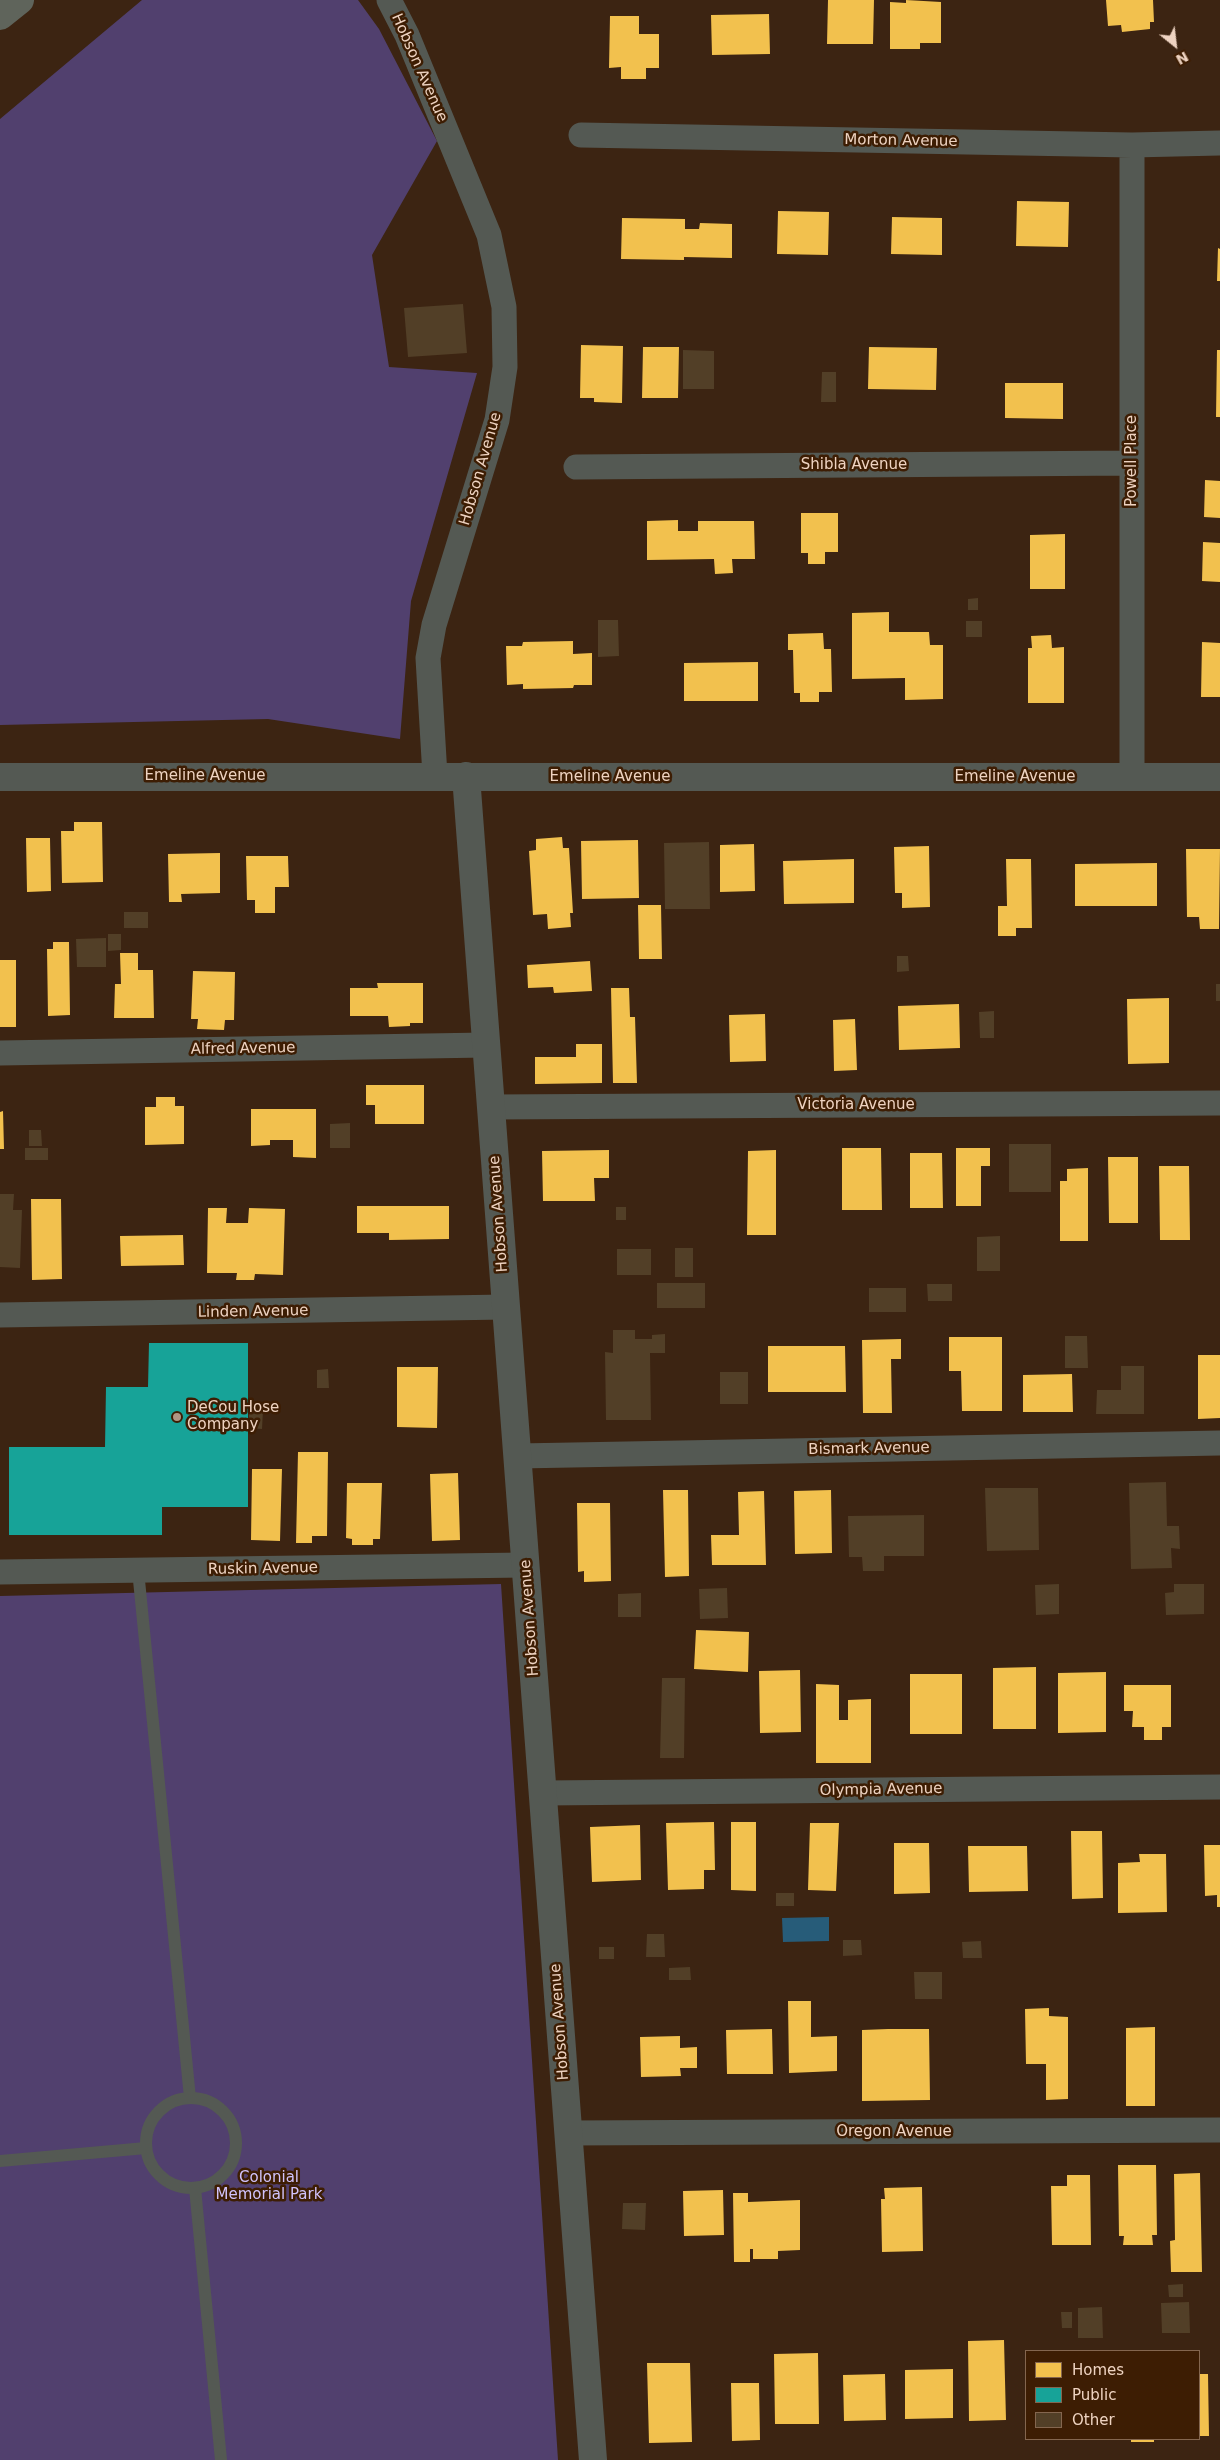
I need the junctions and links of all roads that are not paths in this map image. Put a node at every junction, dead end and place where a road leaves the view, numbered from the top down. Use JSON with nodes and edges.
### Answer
{"nodes":[{"id":1,"x":20,"y":0,"type":"edge"},
{"id":2,"x":389,"y":0,"type":"edge"},
{"id":3,"x":0,"y":16,"type":"edge"},
{"id":4,"x":581,"y":135,"type":"dead end"},
{"id":5,"x":1220,"y":143,"type":"edge"},
{"id":6,"x":1132,"y":145,"type":"junction"},
{"id":7,"x":1132,"y":463,"type":"junction"},
{"id":8,"x":576,"y":467,"type":"dead end"},
{"id":9,"x":434,"y":776,"type":"junction"},
{"id":10,"x":466,"y":776,"type":"junction"},
{"id":11,"x":0,"y":777,"type":"edge"},
{"id":12,"x":1132,"y":777,"type":"junction"},
{"id":13,"x":1220,"y":777,"type":"edge"},
{"id":14,"x":486,"y":1045,"type":"junction"},
{"id":15,"x":0,"y":1053,"type":"edge"},
{"id":16,"x":1220,"y":1103,"type":"edge"},
{"id":17,"x":491,"y":1106,"type":"junction"},
{"id":18,"x":506,"y":1307,"type":"junction"},
{"id":19,"x":0,"y":1315,"type":"edge"},
{"id":20,"x":1220,"y":1443,"type":"edge"},
{"id":21,"x":518,"y":1456,"type":"junction"},
{"id":22,"x":526,"y":1565,"type":"junction"},
{"id":23,"x":138,"y":1570,"type":"junction"},
{"id":24,"x":0,"y":1572,"type":"edge"},
{"id":25,"x":1220,"y":1787,"type":"edge"},
{"id":26,"x":542,"y":1793,"type":"junction"},
{"id":27,"x":190,"y":2098,"type":"junction"},
{"id":28,"x":1220,"y":2130,"type":"edge"},
{"id":29,"x":568,"y":2133,"type":"junction"},
{"id":30,"x":146,"y":2148,"type":"junction"},
{"id":31,"x":0,"y":2162,"type":"edge"},
{"id":32,"x":196,"y":2188,"type":"junction"},
{"id":33,"x":221,"y":2460,"type":"edge"},
{"id":34,"x":593,"y":2460,"type":"edge"}],
"edges":[{"from":1,"to":3,"type":"highway"},
{"from":2,"to":9,"type":"street","name":"Hobson Avenue"},
{"from":4,"to":6,"type":"street","name":"Morton Avenue"},
{"from":5,"to":6,"type":"street","name":"Morton Avenue"},
{"from":6,"to":7,"type":"street","name":"Powell Place"},
{"from":7,"to":8,"type":"street","name":"Shibla Avenue"},
{"from":7,"to":12,"type":"street","name":"Powell Place"},
{"from":9,"to":10,"type":"street","name":"Emeline Avenue"},
{"from":9,"to":11,"type":"street","name":"Emeline Avenue"},
{"from":10,"to":12,"type":"street","name":"Emeline Avenue"},
{"from":10,"to":14,"type":"street","name":"Hobson Avenue"},
{"from":12,"to":13,"type":"street","name":"Emeline Avenue"},
{"from":14,"to":15,"type":"street","name":"Alfred Avenue"},
{"from":14,"to":17,"type":"street","name":"Hobson Avenue"},
{"from":16,"to":17,"type":"street","name":"Victoria Avenue"},
{"from":17,"to":18,"type":"street","name":"Hobson Avenue"},
{"from":18,"to":19,"type":"street","name":"Linden Avenue"},
{"from":18,"to":21,"type":"street","name":"Hobson Avenue"},
{"from":20,"to":21,"type":"street","name":"Bismark Avenue"},
{"from":21,"to":22,"type":"street","name":"Hobson Avenue"},
{"from":22,"to":23,"type":"street","name":"Ruskin Avenue"},
{"from":22,"to":26,"type":"street","name":"Hobson Avenue"},
{"from":23,"to":24,"type":"street","name":"Ruskin Avenue"},
{"from":23,"to":27,"type":"lane"},
{"from":25,"to":26,"type":"street","name":"Olympia Avenue"},
{"from":26,"to":29,"type":"street","name":"Hobson Avenue"},
{"from":27,"to":30,"type":"lane"},
{"from":27,"to":32,"type":"lane"},
{"from":28,"to":29,"type":"street","name":"Oregon Avenue"},
{"from":29,"to":34,"type":"street","name":"Hobson Avenue"},
{"from":30,"to":31,"type":"lane"},
{"from":30,"to":32,"type":"lane"},
{"from":32,"to":33,"type":"lane"}]}
